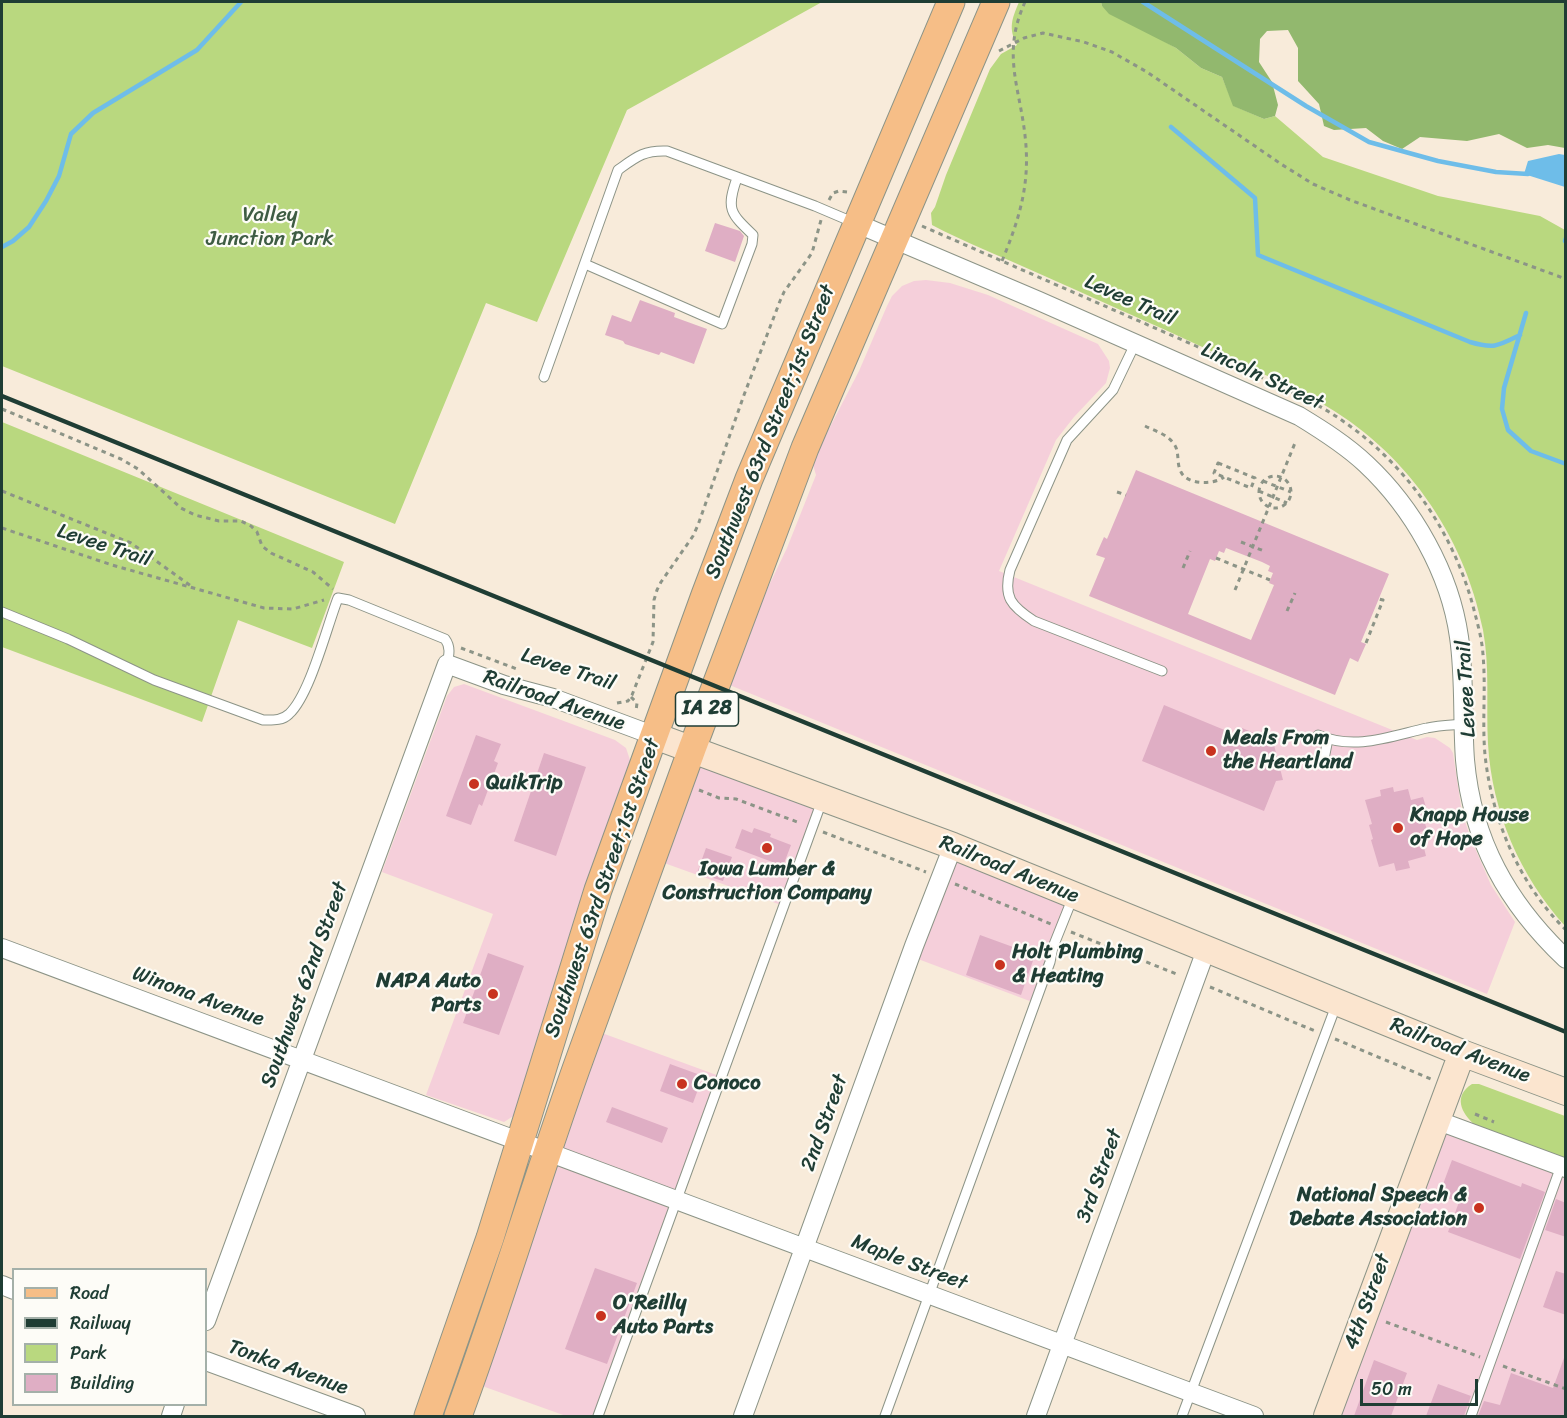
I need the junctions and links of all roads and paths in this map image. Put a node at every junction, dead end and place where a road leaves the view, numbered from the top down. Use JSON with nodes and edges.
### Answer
{"nodes":[{"id":1,"x":951,"y":2,"type":"edge"},
{"id":2,"x":1024,"y":2,"type":"edge"},
{"id":3,"x":993,"y":8,"type":"edge"},
{"id":4,"x":992,"y":55,"type":"dead end"},
{"id":5,"x":737,"y":178,"type":"junction"},
{"id":6,"x":851,"y":194,"type":"dead end"},
{"id":7,"x":830,"y":197,"type":"dead end"},
{"id":8,"x":820,"y":223,"type":"dead end"},
{"id":9,"x":858,"y":224,"type":"junction"},
{"id":10,"x":933,"y":231,"type":"dead end"},
{"id":11,"x":895,"y":240,"type":"junction"},
{"id":12,"x":1002,"y":261,"type":"junction"},
{"id":13,"x":585,"y":264,"type":"junction"},
{"id":14,"x":1566,"y":279,"type":"edge"},
{"id":15,"x":1135,"y":344,"type":"junction"},
{"id":16,"x":544,"y":377,"type":"dead end"},
{"id":17,"x":2,"y":409,"type":"edge"},
{"id":18,"x":1145,"y":426,"type":"dead end"},
{"id":19,"x":1295,"y":443,"type":"dead end"},
{"id":20,"x":1224,"y":477,"type":"junction"},
{"id":21,"x":1281,"y":477,"type":"junction"},
{"id":22,"x":1263,"y":481,"type":"junction"},
{"id":23,"x":1253,"y":483,"type":"junction"},
{"id":24,"x":1260,"y":486,"type":"junction"},
{"id":25,"x":1277,"y":487,"type":"junction"},
{"id":26,"x":2,"y":491,"type":"edge"},
{"id":27,"x":1259,"y":491,"type":"junction"},
{"id":28,"x":1117,"y":492,"type":"dead end"},
{"id":29,"x":1291,"y":492,"type":"junction"},
{"id":30,"x":1126,"y":495,"type":"dead end"},
{"id":31,"x":1273,"y":497,"type":"junction"},
{"id":32,"x":1287,"y":503,"type":"junction"},
{"id":33,"x":1269,"y":507,"type":"junction"},
{"id":34,"x":2,"y":528,"type":"edge"},
{"id":35,"x":1241,"y":542,"type":"dead end"},
{"id":36,"x":1252,"y":547,"type":"junction"},
{"id":37,"x":1190,"y":551,"type":"dead end"},
{"id":38,"x":1264,"y":552,"type":"dead end"},
{"id":39,"x":1216,"y":558,"type":"dead end"},
{"id":40,"x":1183,"y":568,"type":"dead end"},
{"id":41,"x":1244,"y":569,"type":"junction"},
{"id":42,"x":1270,"y":580,"type":"dead end"},
{"id":43,"x":195,"y":589,"type":"junction"},
{"id":44,"x":1235,"y":590,"type":"dead end"},
{"id":45,"x":1294,"y":593,"type":"dead end"},
{"id":46,"x":338,"y":598,"type":"junction"},
{"id":47,"x":1379,"y":599,"type":"dead end"},
{"id":48,"x":349,"y":600,"type":"junction"},
{"id":49,"x":1287,"y":611,"type":"dead end"},
{"id":50,"x":2,"y":612,"type":"edge"},
{"id":51,"x":448,"y":643,"type":"junction"},
{"id":52,"x":1366,"y":643,"type":"dead end"},
{"id":53,"x":447,"y":664,"type":"junction"},
{"id":54,"x":1162,"y":671,"type":"dead end"},
{"id":55,"x":524,"y":672,"type":"dead end"},
{"id":56,"x":631,"y":697,"type":"junction"},
{"id":57,"x":615,"y":703,"type":"dead end"},
{"id":58,"x":635,"y":714,"type":"dead end"},
{"id":59,"x":1464,"y":724,"type":"junction"},
{"id":60,"x":1318,"y":735,"type":"dead end"},
{"id":61,"x":655,"y":736,"type":"junction"},
{"id":62,"x":1328,"y":739,"type":"junction"},
{"id":63,"x":692,"y":749,"type":"junction"},
{"id":64,"x":1324,"y":759,"type":"dead end"},
{"id":65,"x":823,"y":798,"type":"junction"},
{"id":66,"x":952,"y":846,"type":"junction"},
{"id":67,"x":1073,"y":896,"type":"junction"},
{"id":68,"x":1566,"y":930,"type":"edge"},
{"id":69,"x":2,"y":948,"type":"edge"},
{"id":70,"x":1206,"y":950,"type":"junction"},
{"id":71,"x":1566,"y":959,"type":"edge"},
{"id":72,"x":1337,"y":1003,"type":"junction"},
{"id":73,"x":1462,"y":1053,"type":"junction"},
{"id":74,"x":301,"y":1059,"type":"junction"},
{"id":75,"x":1566,"y":1092,"type":"edge"},
{"id":76,"x":1436,"y":1120,"type":"junction"},
{"id":77,"x":520,"y":1141,"type":"junction"},
{"id":78,"x":548,"y":1151,"type":"junction"},
{"id":79,"x":1563,"y":1167,"type":"edge"},
{"id":80,"x":678,"y":1200,"type":"junction"},
{"id":81,"x":804,"y":1247,"type":"junction"},
{"id":82,"x":929,"y":1294,"type":"junction"},
{"id":83,"x":207,"y":1318,"type":"edge"},
{"id":84,"x":1386,"y":1322,"type":"dead end"},
{"id":85,"x":1062,"y":1344,"type":"junction"},
{"id":86,"x":207,"y":1361,"type":"edge"},
{"id":87,"x":1491,"y":1361,"type":"junction"},
{"id":88,"x":1566,"y":1389,"type":"edge"},
{"id":89,"x":1191,"y":1392,"type":"junction"},
{"id":90,"x":356,"y":1416,"type":"edge"},
{"id":91,"x":428,"y":1416,"type":"edge"},
{"id":92,"x":459,"y":1416,"type":"edge"},
{"id":93,"x":598,"y":1416,"type":"edge"},
{"id":94,"x":743,"y":1416,"type":"edge"},
{"id":95,"x":885,"y":1416,"type":"edge"},
{"id":96,"x":1036,"y":1416,"type":"edge"},
{"id":97,"x":1182,"y":1416,"type":"edge"},
{"id":98,"x":1254,"y":1416,"type":"edge"},
{"id":99,"x":1327,"y":1416,"type":"edge"},
{"id":100,"x":1471,"y":1416,"type":"edge"}],
"edges":[{"from":1,"to":9,"type":"main road","name":"Southwest 63rd Street;1st Street","number":"IA 28"},
{"from":2,"to":12,"type":"path"},
{"from":3,"to":11,"type":"main road","name":"Southwest 63rd Street;1st Street","number":"IA 28"},
{"from":4,"to":14,"type":"path"},
{"from":5,"to":9,"type":"lane"},
{"from":5,"to":13,"type":"lane"},
{"from":5,"to":13,"type":"lane"},
{"from":6,"to":7,"type":"path"},
{"from":8,"to":56,"type":"path","name":"Levee Trail"},
{"from":9,"to":11,"type":"street","name":"Lincoln Street"},
{"from":9,"to":61,"type":"main road","name":"Southwest 63rd Street;1st Street","number":"IA 28"},
{"from":10,"to":12,"type":"path","name":"Levee Trail"},
{"from":11,"to":15,"type":"street","name":"Lincoln Street"},
{"from":11,"to":63,"type":"main road","name":"Southwest 63rd Street;1st Street","number":"IA 28"},
{"from":12,"to":68,"type":"path","name":"Levee Trail"},
{"from":13,"to":16,"type":"lane"},
{"from":15,"to":54,"type":"lane"},
{"from":15,"to":59,"type":"street","name":"Lincoln Street"},
{"from":17,"to":48,"type":"path"},
{"from":18,"to":20,"type":"path"},
{"from":19,"to":21,"type":"path"},
{"from":20,"to":23,"type":"path"},
{"from":20,"to":23,"type":"path"},
{"from":21,"to":22,"type":"path"},
{"from":21,"to":25,"type":"path"},
{"from":21,"to":29,"type":"path"},
{"from":22,"to":24,"type":"path"},
{"from":22,"to":25,"type":"path"},
{"from":23,"to":24,"type":"path"},
{"from":24,"to":27,"type":"path"},
{"from":25,"to":29,"type":"path"},
{"from":25,"to":31,"type":"path"},
{"from":26,"to":43,"type":"path"},
{"from":27,"to":31,"type":"path"},
{"from":27,"to":33,"type":"path"},
{"from":28,"to":30,"type":"path"},
{"from":29,"to":32,"type":"path"},
{"from":31,"to":32,"type":"path"},
{"from":31,"to":33,"type":"path"},
{"from":32,"to":33,"type":"path"},
{"from":33,"to":36,"type":"path"},
{"from":34,"to":43,"type":"path","name":"Levee Trail"},
{"from":35,"to":36,"type":"path"},
{"from":36,"to":38,"type":"path"},
{"from":36,"to":41,"type":"path"},
{"from":37,"to":40,"type":"path"},
{"from":39,"to":41,"type":"path"},
{"from":41,"to":42,"type":"path"},
{"from":41,"to":44,"type":"path"},
{"from":43,"to":46,"type":"path","name":"Levee Trail"},
{"from":45,"to":49,"type":"path"},
{"from":46,"to":48,"type":"lane"},
{"from":46,"to":50,"type":"lane"},
{"from":47,"to":52,"type":"path"},
{"from":48,"to":51,"type":"lane"},
{"from":51,"to":53,"type":"lane"},
{"from":51,"to":55,"type":"path","name":"Levee Trail"},
{"from":53,"to":61,"type":"street","name":"Railroad Avenue"},
{"from":53,"to":74,"type":"street","name":"Southwest 62nd Street"},
{"from":56,"to":57,"type":"path","name":"Levee Trail"},
{"from":56,"to":58,"type":"path"},
{"from":59,"to":62,"type":"lane"},
{"from":59,"to":71,"type":"street","name":"Lincoln Street"},
{"from":60,"to":62,"type":"lane"},
{"from":61,"to":63,"type":"main road","name":"Railroad Avenue"},
{"from":61,"to":77,"type":"main road","name":"Southwest 63rd Street;1st Street","number":"IA 28"},
{"from":62,"to":64,"type":"lane"},
{"from":63,"to":65,"type":"main road","name":"Railroad Avenue"},
{"from":63,"to":78,"type":"main road","name":"Southwest 63rd Street;1st Street","number":"IA 28"},
{"from":65,"to":66,"type":"main road","name":"Railroad Avenue"},
{"from":65,"to":80,"type":"lane"},
{"from":66,"to":67,"type":"main road","name":"Railroad Avenue"},
{"from":66,"to":81,"type":"street","name":"2nd Street"},
{"from":67,"to":70,"type":"main road","name":"Railroad Avenue"},
{"from":67,"to":82,"type":"lane"},
{"from":69,"to":74,"type":"street","name":"Winona Avenue"},
{"from":70,"to":72,"type":"main road","name":"Railroad Avenue"},
{"from":70,"to":85,"type":"street","name":"3rd Street"},
{"from":72,"to":73,"type":"main road","name":"Railroad Avenue"},
{"from":72,"to":89,"type":"lane"},
{"from":73,"to":75,"type":"main road","name":"Railroad Avenue"},
{"from":73,"to":76,"type":"main road","name":"4th Street"},
{"from":74,"to":77,"type":"street","name":"Winona Avenue"},
{"from":74,"to":83,"type":"street","name":"Southwest 62nd Street"},
{"from":76,"to":79,"type":"street"},
{"from":76,"to":99,"type":"main road","name":"4th Street"},
{"from":77,"to":78,"type":"street","name":"Winona Avenue"},
{"from":77,"to":91,"type":"main road","name":"Southwest 63rd Street;1st Street","number":"IA 28"},
{"from":78,"to":80,"type":"street","name":"Maple Street"},
{"from":78,"to":92,"type":"main road","name":"Southwest 63rd Street;1st Street","number":"IA 28"},
{"from":79,"to":87,"type":"lane"},
{"from":80,"to":81,"type":"street","name":"Maple Street"},
{"from":80,"to":93,"type":"lane"},
{"from":81,"to":82,"type":"street","name":"Maple Street"},
{"from":81,"to":94,"type":"street","name":"2nd Street"},
{"from":82,"to":85,"type":"street","name":"Maple Street"},
{"from":82,"to":95,"type":"lane"},
{"from":84,"to":87,"type":"path"},
{"from":85,"to":89,"type":"street","name":"Maple Street"},
{"from":85,"to":96,"type":"street","name":"3rd Street"},
{"from":86,"to":90,"type":"street","name":"Tonka Avenue"},
{"from":87,"to":88,"type":"path"},
{"from":87,"to":100,"type":"lane"},
{"from":89,"to":97,"type":"lane"},
{"from":89,"to":98,"type":"street","name":"Maple Street"}]}
